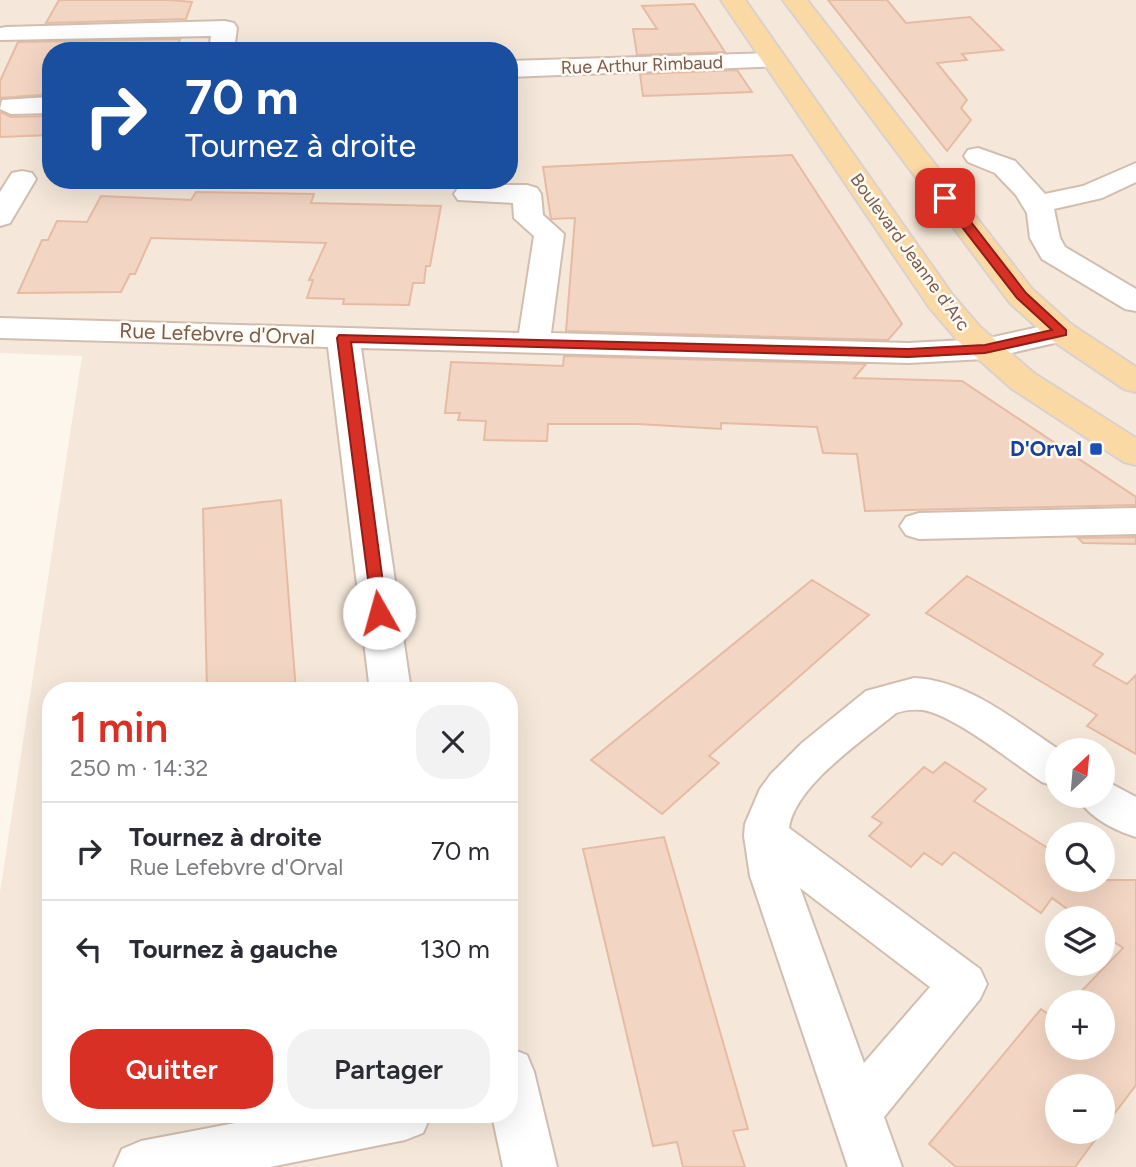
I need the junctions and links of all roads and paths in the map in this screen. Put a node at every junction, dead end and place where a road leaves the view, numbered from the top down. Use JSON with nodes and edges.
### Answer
{"nodes":[{"id":1,"x":733,"y":0,"type":"edge"},
{"id":2,"x":794,"y":0,"type":"edge"},
{"id":3,"x":6,"y":34,"type":"dead end"},
{"id":4,"x":222,"y":42,"type":"edge"},
{"id":5,"x":774,"y":61,"type":"junction"},
{"id":6,"x":518,"y":69,"type":"edge"},
{"id":7,"x":42,"y":105,"type":"edge"},
{"id":8,"x":11,"y":106,"type":"dead end"},
{"id":9,"x":978,"y":156,"type":"dead end"},
{"id":10,"x":1136,"y":171,"type":"edge"},
{"id":11,"x":22,"y":179,"type":"dead end"},
{"id":12,"x":468,"y":194,"type":"dead end"},
{"id":13,"x":1037,"y":205,"type":"junction"},
{"id":14,"x":0,"y":217,"type":"edge"},
{"id":15,"x":1136,"y":302,"type":"edge"},
{"id":16,"x":0,"y":328,"type":"edge"},
{"id":17,"x":1061,"y":332,"type":"junction"},
{"id":18,"x":343,"y":338,"type":"junction"},
{"id":19,"x":534,"y":343,"type":"junction"},
{"id":20,"x":985,"y":349,"type":"junction"},
{"id":21,"x":1136,"y":382,"type":"edge"},
{"id":22,"x":1136,"y":454,"type":"edge"},
{"id":23,"x":1136,"y":521,"type":"edge"},
{"id":24,"x":919,"y":526,"type":"dead end"},
{"id":25,"x":389,"y":682,"type":"edge"},
{"id":26,"x":1045,"y":762,"type":"edge"},
{"id":27,"x":1115,"y":806,"type":"edge"},
{"id":28,"x":1136,"y":819,"type":"edge"},
{"id":29,"x":766,"y":836,"type":"junction"},
{"id":30,"x":854,"y":1114,"type":"junction"},
{"id":31,"x":518,"y":1116,"type":"edge"},
{"id":32,"x":364,"y":1123,"type":"edge"},
{"id":33,"x":141,"y":1167,"type":"edge"},
{"id":34,"x":530,"y":1167,"type":"edge"},
{"id":35,"x":875,"y":1167,"type":"edge"}],
"edges":[{"from":1,"to":5,"type":"main road","name":"Boulevard Jeanne d'Arc"},
{"from":2,"to":17,"type":"main road"},
{"from":3,"to":4,"type":"street"},
{"from":5,"to":6,"type":"street","name":"Rue Arthur Rimbaud"},
{"from":5,"to":20,"type":"main road","name":"Boulevard Jeanne d'Arc"},
{"from":7,"to":8,"type":"street"},
{"from":9,"to":13,"type":"street"},
{"from":10,"to":13,"type":"street"},
{"from":11,"to":14,"type":"street"},
{"from":12,"to":19,"type":"street"},
{"from":13,"to":15,"type":"street"},
{"from":16,"to":18,"type":"street","name":"Rue Lefebvre d'Orval"},
{"from":17,"to":20,"type":"street","name":"Rue Lefebvre d'Orval"},
{"from":17,"to":21,"type":"main road"},
{"from":18,"to":19,"type":"street","name":"Rue Lefebvre d'Orval"},
{"from":18,"to":25,"type":"street"},
{"from":19,"to":20,"type":"street","name":"Rue Lefebvre d'Orval"},
{"from":20,"to":22,"type":"main road","name":"Boulevard Jeanne d'Arc"},
{"from":23,"to":24,"type":"street"},
{"from":26,"to":29,"type":"street"},
{"from":27,"to":28,"type":"street"},
{"from":29,"to":30,"type":"street"},
{"from":29,"to":30,"type":"street"},
{"from":30,"to":35,"type":"street"},
{"from":31,"to":34,"type":"street"},
{"from":32,"to":33,"type":"street"}]}
